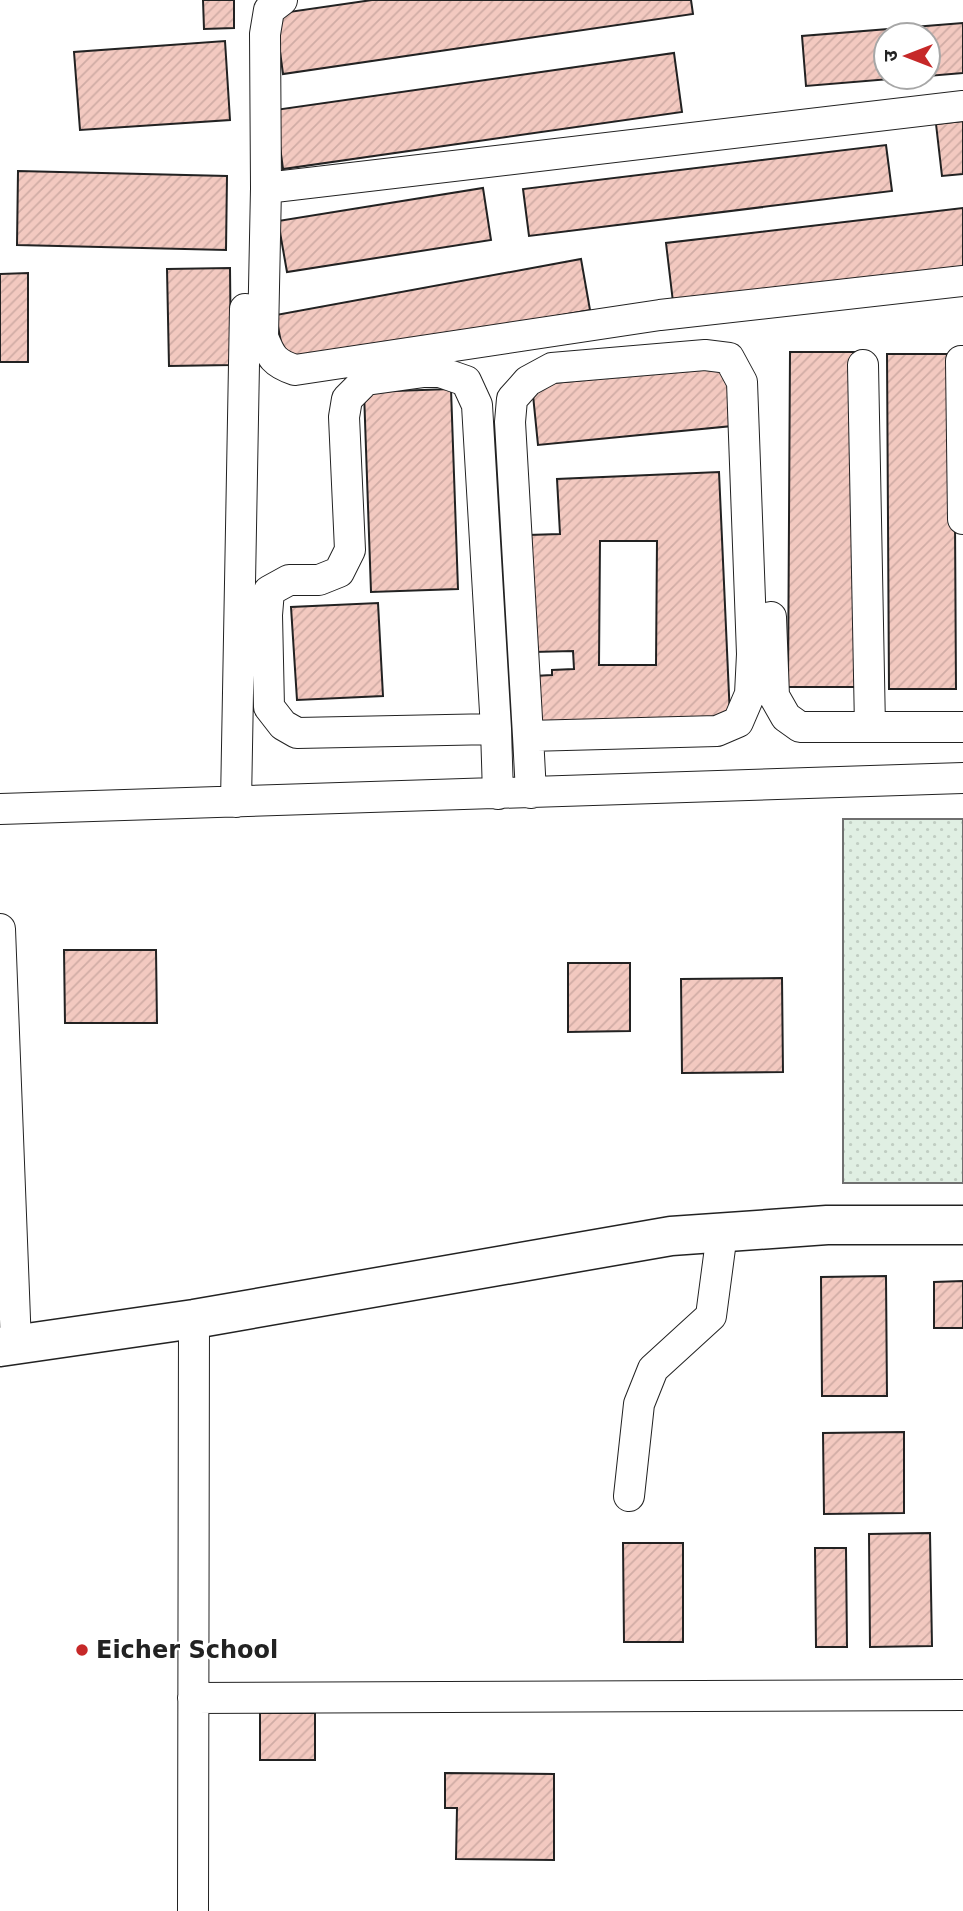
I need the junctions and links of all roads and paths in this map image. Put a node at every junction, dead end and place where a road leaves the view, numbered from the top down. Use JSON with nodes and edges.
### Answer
{"nodes":[{"id":1,"x":250,"y":0,"type":"edge"},
{"id":2,"x":282,"y":0,"type":"edge"},
{"id":3,"x":963,"y":106,"type":"edge"},
{"id":4,"x":266,"y":188,"type":"junction"},
{"id":5,"x":963,"y":281,"type":"edge"},
{"id":6,"x":961,"y":361,"type":"dead end"},
{"id":7,"x":863,"y":365,"type":"dead end"},
{"id":8,"x":765,"y":471,"type":"dead end"},
{"id":9,"x":963,"y":519,"type":"edge"},
{"id":10,"x":870,"y":727,"type":"junction"},
{"id":11,"x":963,"y":727,"type":"edge"},
{"id":12,"x":496,"y":729,"type":"junction"},
{"id":13,"x":528,"y":736,"type":"junction"},
{"id":14,"x":963,"y":778,"type":"edge"},
{"id":15,"x":498,"y":793,"type":"junction"},
{"id":16,"x":531,"y":793,"type":"junction"},
{"id":17,"x":236,"y":802,"type":"junction"},
{"id":18,"x":0,"y":809,"type":"edge"},
{"id":19,"x":0,"y":929,"type":"edge"},
{"id":20,"x":963,"y":1225,"type":"edge"},
{"id":21,"x":722,"y":1233,"type":"junction"},
{"id":22,"x":194,"y":1319,"type":"junction"},
{"id":23,"x":8,"y":1346,"type":"edge"},
{"id":24,"x":629,"y":1496,"type":"dead end"},
{"id":25,"x":963,"y":1695,"type":"edge"},
{"id":26,"x":193,"y":1698,"type":"junction"},
{"id":27,"x":193,"y":1911,"type":"edge"}],
"edges":[{"from":1,"to":17,"type":"street"},
{"from":2,"to":4,"type":"street"},
{"from":3,"to":4,"type":"street"},
{"from":4,"to":5,"type":"street"},
{"from":6,"to":9,"type":"street"},
{"from":7,"to":10,"type":"street"},
{"from":8,"to":10,"type":"street"},
{"from":10,"to":11,"type":"street"},
{"from":12,"to":12,"type":"street"},
{"from":12,"to":15,"type":"street"},
{"from":13,"to":13,"type":"street"},
{"from":13,"to":16,"type":"street"},
{"from":14,"to":16,"type":"street"},
{"from":15,"to":16,"type":"street"},
{"from":15,"to":17,"type":"street"},
{"from":17,"to":18,"type":"street"},
{"from":19,"to":23,"type":"street"},
{"from":20,"to":21,"type":"street"},
{"from":21,"to":22,"type":"street"},
{"from":21,"to":24,"type":"street"},
{"from":22,"to":23,"type":"street"},
{"from":22,"to":26,"type":"street"},
{"from":25,"to":26,"type":"street"},
{"from":26,"to":27,"type":"street"}]}
